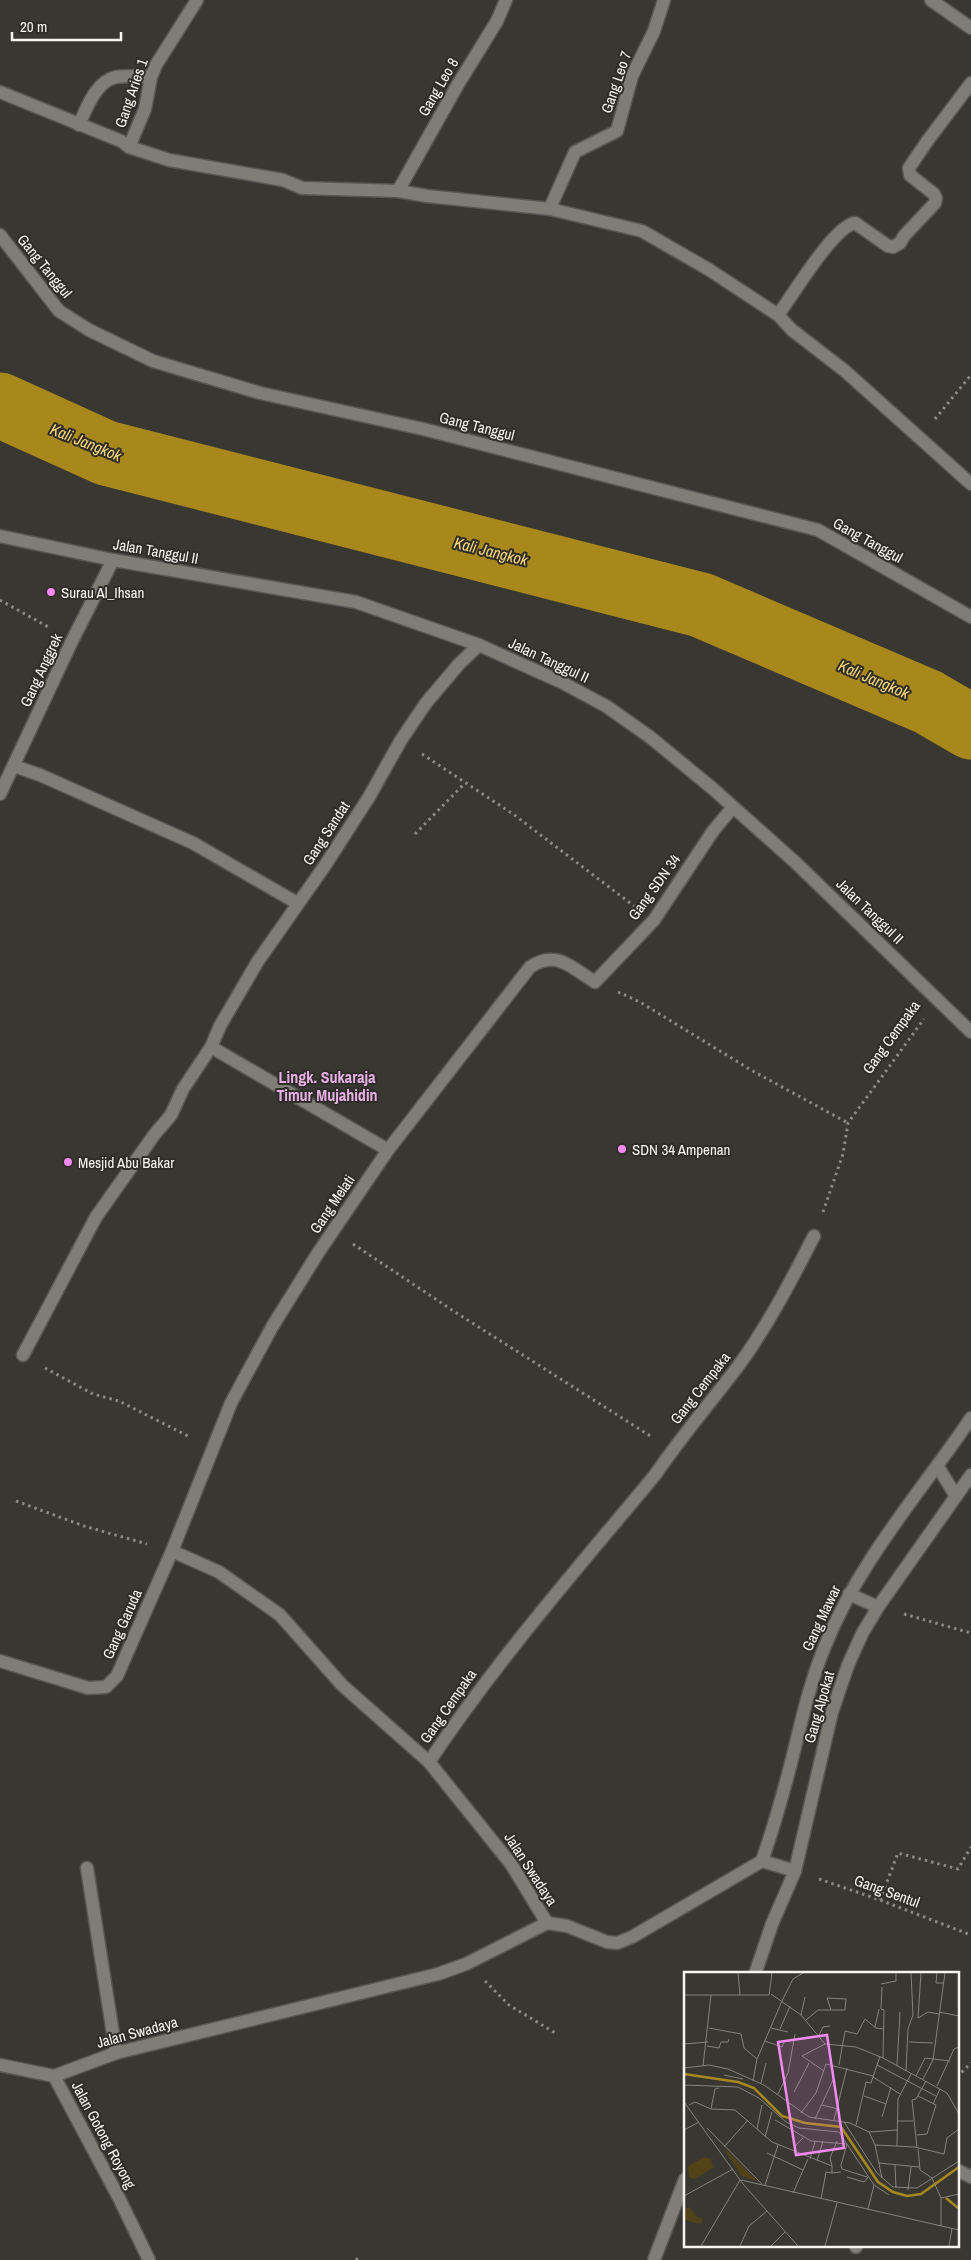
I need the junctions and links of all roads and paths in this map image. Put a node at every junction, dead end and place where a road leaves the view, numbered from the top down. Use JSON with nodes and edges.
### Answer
{"nodes":[{"id":1,"x":197,"y":0,"type":"edge"},
{"id":2,"x":506,"y":0,"type":"edge"},
{"id":3,"x":664,"y":0,"type":"edge"},
{"id":4,"x":931,"y":0,"type":"edge"},
{"id":5,"x":971,"y":28,"type":"edge"},
{"id":6,"x":151,"y":77,"type":"junction"},
{"id":7,"x":971,"y":83,"type":"edge"},
{"id":8,"x":0,"y":92,"type":"edge"},
{"id":9,"x":79,"y":125,"type":"junction"},
{"id":10,"x":129,"y":147,"type":"junction"},
{"id":11,"x":398,"y":191,"type":"junction"},
{"id":12,"x":550,"y":208,"type":"dead end"},
{"id":13,"x":0,"y":235,"type":"edge"},
{"id":14,"x":778,"y":315,"type":"junction"},
{"id":15,"x":971,"y":375,"type":"edge"},
{"id":16,"x":919,"y":437,"type":"junction"},
{"id":17,"x":971,"y":484,"type":"edge"},
{"id":18,"x":0,"y":536,"type":"edge"},
{"id":19,"x":113,"y":560,"type":"junction"},
{"id":20,"x":0,"y":600,"type":"edge"},
{"id":21,"x":971,"y":617,"type":"edge"},
{"id":22,"x":72,"y":641,"type":"junction"},
{"id":23,"x":479,"y":645,"type":"junction"},
{"id":24,"x":401,"y":740,"type":"junction"},
{"id":25,"x":14,"y":766,"type":"junction"},
{"id":26,"x":465,"y":783,"type":"junction"},
{"id":27,"x":0,"y":794,"type":"edge"},
{"id":28,"x":733,"y":807,"type":"junction"},
{"id":29,"x":415,"y":834,"type":"dead end"},
{"id":30,"x":297,"y":902,"type":"junction"},
{"id":31,"x":654,"y":920,"type":"junction"},
{"id":32,"x":595,"y":982,"type":"junction"},
{"id":33,"x":938,"y":1000,"type":"junction"},
{"id":34,"x":971,"y":1032,"type":"edge"},
{"id":35,"x":211,"y":1047,"type":"junction"},
{"id":36,"x":848,"y":1124,"type":"junction"},
{"id":37,"x":388,"y":1150,"type":"junction"},
{"id":38,"x":334,"y":1230,"type":"junction"},
{"id":39,"x":814,"y":1236,"type":"joint"},
{"id":40,"x":23,"y":1355,"type":"joint"},
{"id":41,"x":971,"y":1418,"type":"edge"},
{"id":42,"x":213,"y":1448,"type":"junction"},
{"id":43,"x":672,"y":1450,"type":"junction"},
{"id":44,"x":940,"y":1469,"type":"junction"},
{"id":45,"x":971,"y":1475,"type":"edge"},
{"id":46,"x":954,"y":1493,"type":"junction"},
{"id":47,"x":16,"y":1501,"type":"dead end"},
{"id":48,"x":172,"y":1551,"type":"junction"},
{"id":49,"x":852,"y":1595,"type":"junction"},
{"id":50,"x":875,"y":1606,"type":"junction"},
{"id":51,"x":971,"y":1633,"type":"edge"},
{"id":52,"x":0,"y":1661,"type":"edge"},
{"id":53,"x":429,"y":1762,"type":"junction"},
{"id":54,"x":971,"y":1847,"type":"edge"},
{"id":55,"x":766,"y":1862,"type":"junction"},
{"id":56,"x":87,"y":1868,"type":"dead end"},
{"id":57,"x":791,"y":1870,"type":"junction"},
{"id":58,"x":880,"y":1900,"type":"junction"},
{"id":59,"x":547,"y":1923,"type":"junction"},
{"id":60,"x":971,"y":1935,"type":"edge"},
{"id":61,"x":466,"y":1964,"type":"junction"},
{"id":62,"x":756,"y":1972,"type":"edge"},
{"id":63,"x":558,"y":2034,"type":"dead end"},
{"id":64,"x":116,"y":2053,"type":"junction"},
{"id":65,"x":971,"y":2063,"type":"edge"},
{"id":66,"x":0,"y":2065,"type":"edge"},
{"id":67,"x":54,"y":2076,"type":"junction"},
{"id":68,"x":958,"y":2076,"type":"edge"},
{"id":69,"x":958,"y":2170,"type":"edge"},
{"id":70,"x":971,"y":2177,"type":"edge"},
{"id":71,"x":684,"y":2182,"type":"edge"},
{"id":72,"x":360,"y":2256,"type":"dead end"},
{"id":73,"x":149,"y":2260,"type":"edge"},
{"id":74,"x":356,"y":2260,"type":"edge"},
{"id":75,"x":654,"y":2260,"type":"edge"}],
"edges":[{"from":1,"to":6,"type":"street","name":"Gang Aries 1"},
{"from":2,"to":11,"type":"street","name":"Gang Leo 8"},
{"from":3,"to":12,"type":"street","name":"Gang Leo 7"},
{"from":4,"to":5,"type":"street"},
{"from":6,"to":9,"type":"street"},
{"from":6,"to":10,"type":"street","name":"Gang Aries 1"},
{"from":7,"to":14,"type":"street"},
{"from":8,"to":9,"type":"street"},
{"from":9,"to":10,"type":"street"},
{"from":10,"to":11,"type":"street"},
{"from":11,"to":14,"type":"street"},
{"from":13,"to":21,"type":"street","name":"Gang Tanggul"},
{"from":14,"to":16,"type":"street"},
{"from":15,"to":16,"type":"path"},
{"from":16,"to":17,"type":"street"},
{"from":18,"to":19,"type":"street","name":"Jalan Tanggul II"},
{"from":19,"to":22,"type":"street","name":"Gang Anggrek"},
{"from":19,"to":23,"type":"street","name":"Jalan Tanggul II"},
{"from":20,"to":22,"type":"path"},
{"from":22,"to":25,"type":"street","name":"Gang Anggrek"},
{"from":23,"to":24,"type":"street","name":"Gang Sandat"},
{"from":23,"to":28,"type":"street","name":"Jalan Tanggul II"},
{"from":24,"to":26,"type":"path"},
{"from":24,"to":30,"type":"street","name":"Gang Sandat"},
{"from":25,"to":27,"type":"street","name":"Gang Anggrek"},
{"from":25,"to":30,"type":"street"},
{"from":26,"to":29,"type":"path"},
{"from":26,"to":31,"type":"path"},
{"from":28,"to":31,"type":"street","name":"Gang SDN 34"},
{"from":28,"to":33,"type":"street","name":"Jalan Tanggul II"},
{"from":30,"to":35,"type":"street","name":"Gang Sandat"},
{"from":31,"to":32,"type":"street","name":"Gang SDN 34"},
{"from":32,"to":36,"type":"path"},
{"from":32,"to":37,"type":"street","name":"Gang Melati"},
{"from":33,"to":34,"type":"street","name":"Jalan Tanggul II"},
{"from":33,"to":36,"type":"path","name":"Gang Cempaka"},
{"from":35,"to":37,"type":"street"},
{"from":35,"to":40,"type":"street","name":"Gang Sandat"},
{"from":36,"to":39,"type":"path","name":"Gang Cempaka"},
{"from":37,"to":38,"type":"street","name":"Gang Melati"},
{"from":38,"to":42,"type":"street","name":"Gang Melati"},
{"from":38,"to":43,"type":"path"},
{"from":39,"to":43,"type":"street","name":"Gang Cempaka"},
{"from":40,"to":42,"type":"path"},
{"from":41,"to":44,"type":"street","name":"Gang Mawar"},
{"from":42,"to":48,"type":"street","name":"Gang Melati"},
{"from":43,"to":53,"type":"street","name":"Gang Cempaka"},
{"from":44,"to":46,"type":"street"},
{"from":44,"to":49,"type":"street","name":"Gang Mawar"},
{"from":45,"to":46,"type":"street","name":"Gang Alpokat"},
{"from":46,"to":50,"type":"street","name":"Gang Alpokat"},
{"from":47,"to":48,"type":"path"},
{"from":48,"to":52,"type":"street","name":"Gang Garuda"},
{"from":48,"to":53,"type":"street","name":"Jalan Swadaya"},
{"from":49,"to":50,"type":"street"},
{"from":49,"to":55,"type":"street","name":"Gang Mawar"},
{"from":50,"to":51,"type":"path"},
{"from":50,"to":57,"type":"street","name":"Gang Alpokat"},
{"from":53,"to":59,"type":"street","name":"Jalan Swadaya"},
{"from":54,"to":58,"type":"path"},
{"from":55,"to":57,"type":"street"},
{"from":55,"to":59,"type":"street"},
{"from":56,"to":64,"type":"street"},
{"from":57,"to":58,"type":"path","name":"Gang Sentul"},
{"from":57,"to":62,"type":"street","name":"Gang Alpokat"},
{"from":58,"to":60,"type":"path","name":"Gang Sentul"},
{"from":59,"to":61,"type":"street","name":"Jalan Swadaya"},
{"from":61,"to":63,"type":"path"},
{"from":61,"to":64,"type":"street","name":"Jalan Swadaya"},
{"from":64,"to":67,"type":"street","name":"Jalan Swadaya"},
{"from":65,"to":68,"type":"path"},
{"from":66,"to":67,"type":"street","name":"Jalan Gotong Royong"},
{"from":67,"to":73,"type":"street","name":"Jalan Gotong Royong"},
{"from":69,"to":70,"type":"street"},
{"from":71,"to":75,"type":"street"},
{"from":72,"to":74,"type":"path"}]}
